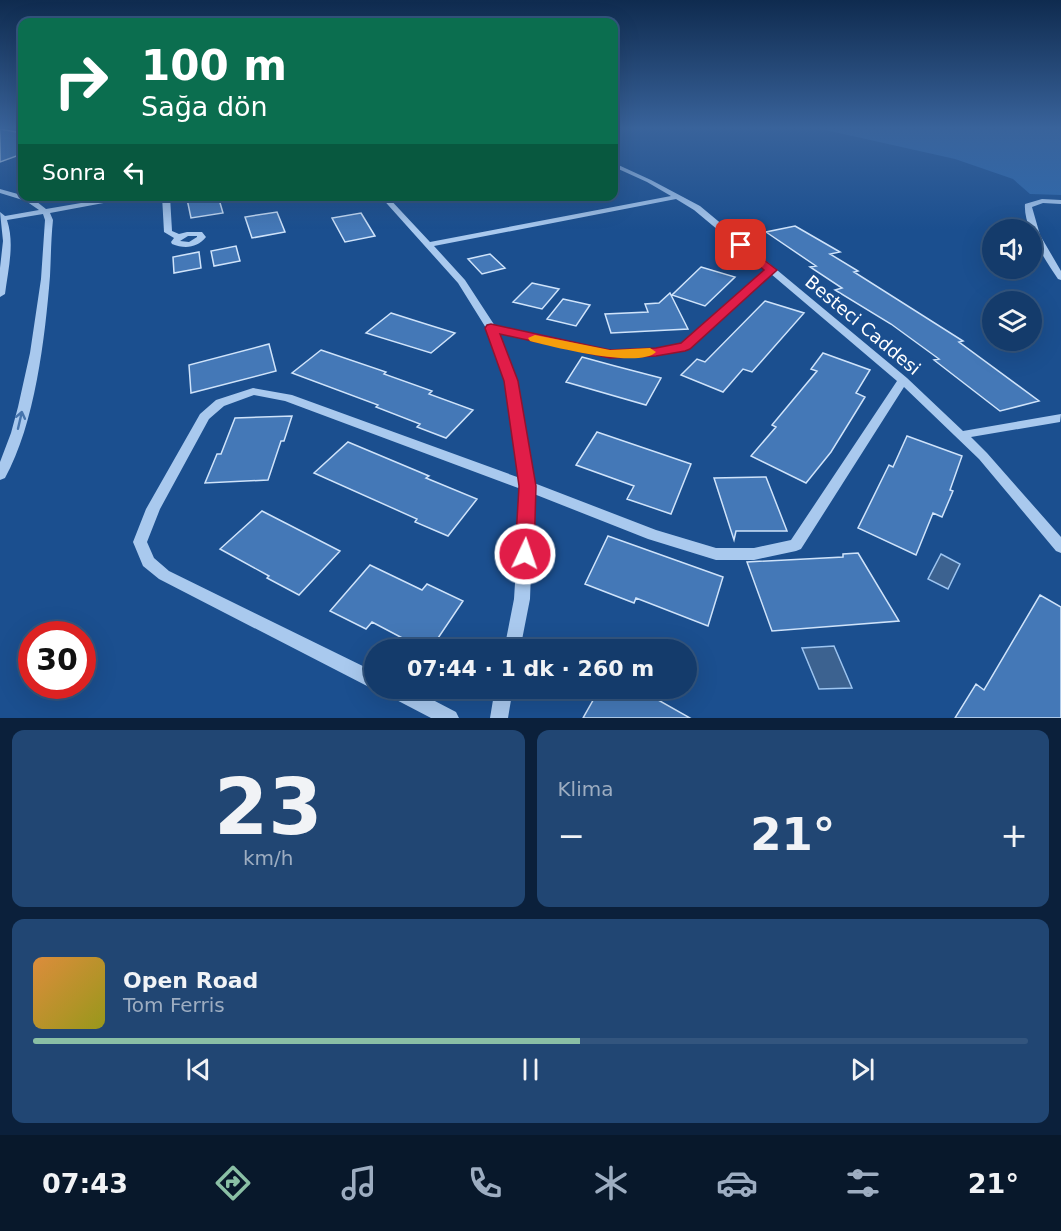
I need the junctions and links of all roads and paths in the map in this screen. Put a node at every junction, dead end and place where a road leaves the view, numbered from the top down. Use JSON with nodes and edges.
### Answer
{"nodes":[{"id":1,"x":618,"y":168,"type":"edge"},
{"id":2,"x":0,"y":191,"type":"edge"},
{"id":3,"x":677,"y":197,"type":"junction"},
{"id":4,"x":18,"y":198,"type":"edge"},
{"id":5,"x":28,"y":201,"type":"edge"},
{"id":6,"x":111,"y":201,"type":"edge"},
{"id":7,"x":166,"y":201,"type":"edge"},
{"id":8,"x":388,"y":201,"type":"edge"},
{"id":9,"x":1061,"y":202,"type":"edge"},
{"id":10,"x":47,"y":213,"type":"junction"},
{"id":11,"x":1,"y":217,"type":"edge"},
{"id":12,"x":179,"y":237,"type":"dead end"},
{"id":13,"x":428,"y":245,"type":"junction"},
{"id":14,"x":771,"y":270,"type":"junction"},
{"id":15,"x":1061,"y":277,"type":"edge"},
{"id":16,"x":0,"y":294,"type":"edge"},
{"id":17,"x":491,"y":328,"type":"junction"},
{"id":18,"x":903,"y":380,"type":"junction"},
{"id":19,"x":1060,"y":418,"type":"edge"},
{"id":20,"x":961,"y":435,"type":"junction"},
{"id":21,"x":0,"y":475,"type":"edge"},
{"id":22,"x":528,"y":486,"type":"junction"},
{"id":23,"x":1061,"y":547,"type":"edge"},
{"id":24,"x":514,"y":639,"type":"edge"},
{"id":25,"x":364,"y":675,"type":"edge"},
{"id":26,"x":413,"y":699,"type":"edge"},
{"id":27,"x":502,"y":699,"type":"edge"},
{"id":28,"x":450,"y":718,"type":"edge"},
{"id":29,"x":499,"y":718,"type":"edge"}],
"edges":[{"from":1,"to":3,"type":"street","name":"Besteci Caddesi"},
{"from":2,"to":4,"type":"street"},
{"from":3,"to":13,"type":"street"},
{"from":3,"to":14,"type":"street","name":"Besteci Caddesi"},
{"from":5,"to":10,"type":"street"},
{"from":6,"to":10,"type":"street"},
{"from":7,"to":12,"type":"street"},
{"from":8,"to":13,"type":"street"},
{"from":9,"to":15,"type":"street"},
{"from":10,"to":11,"type":"street"},
{"from":21,"to":10,"type":"street","one_way":true},
{"from":11,"to":16,"type":"street"},
{"from":13,"to":17,"type":"street"},
{"from":14,"to":17,"type":"street"},
{"from":14,"to":18,"type":"street","name":"Besteci Caddesi"},
{"from":17,"to":22,"type":"street"},
{"from":18,"to":20,"type":"street","name":"Besteci Caddesi"},
{"from":18,"to":22,"type":"street"},
{"from":19,"to":20,"type":"street"},
{"from":20,"to":23,"type":"street","name":"Besteci Caddesi"},
{"from":22,"to":24,"type":"street"},
{"from":22,"to":25,"type":"street"},
{"from":26,"to":28,"type":"street"},
{"from":27,"to":29,"type":"street"}]}
